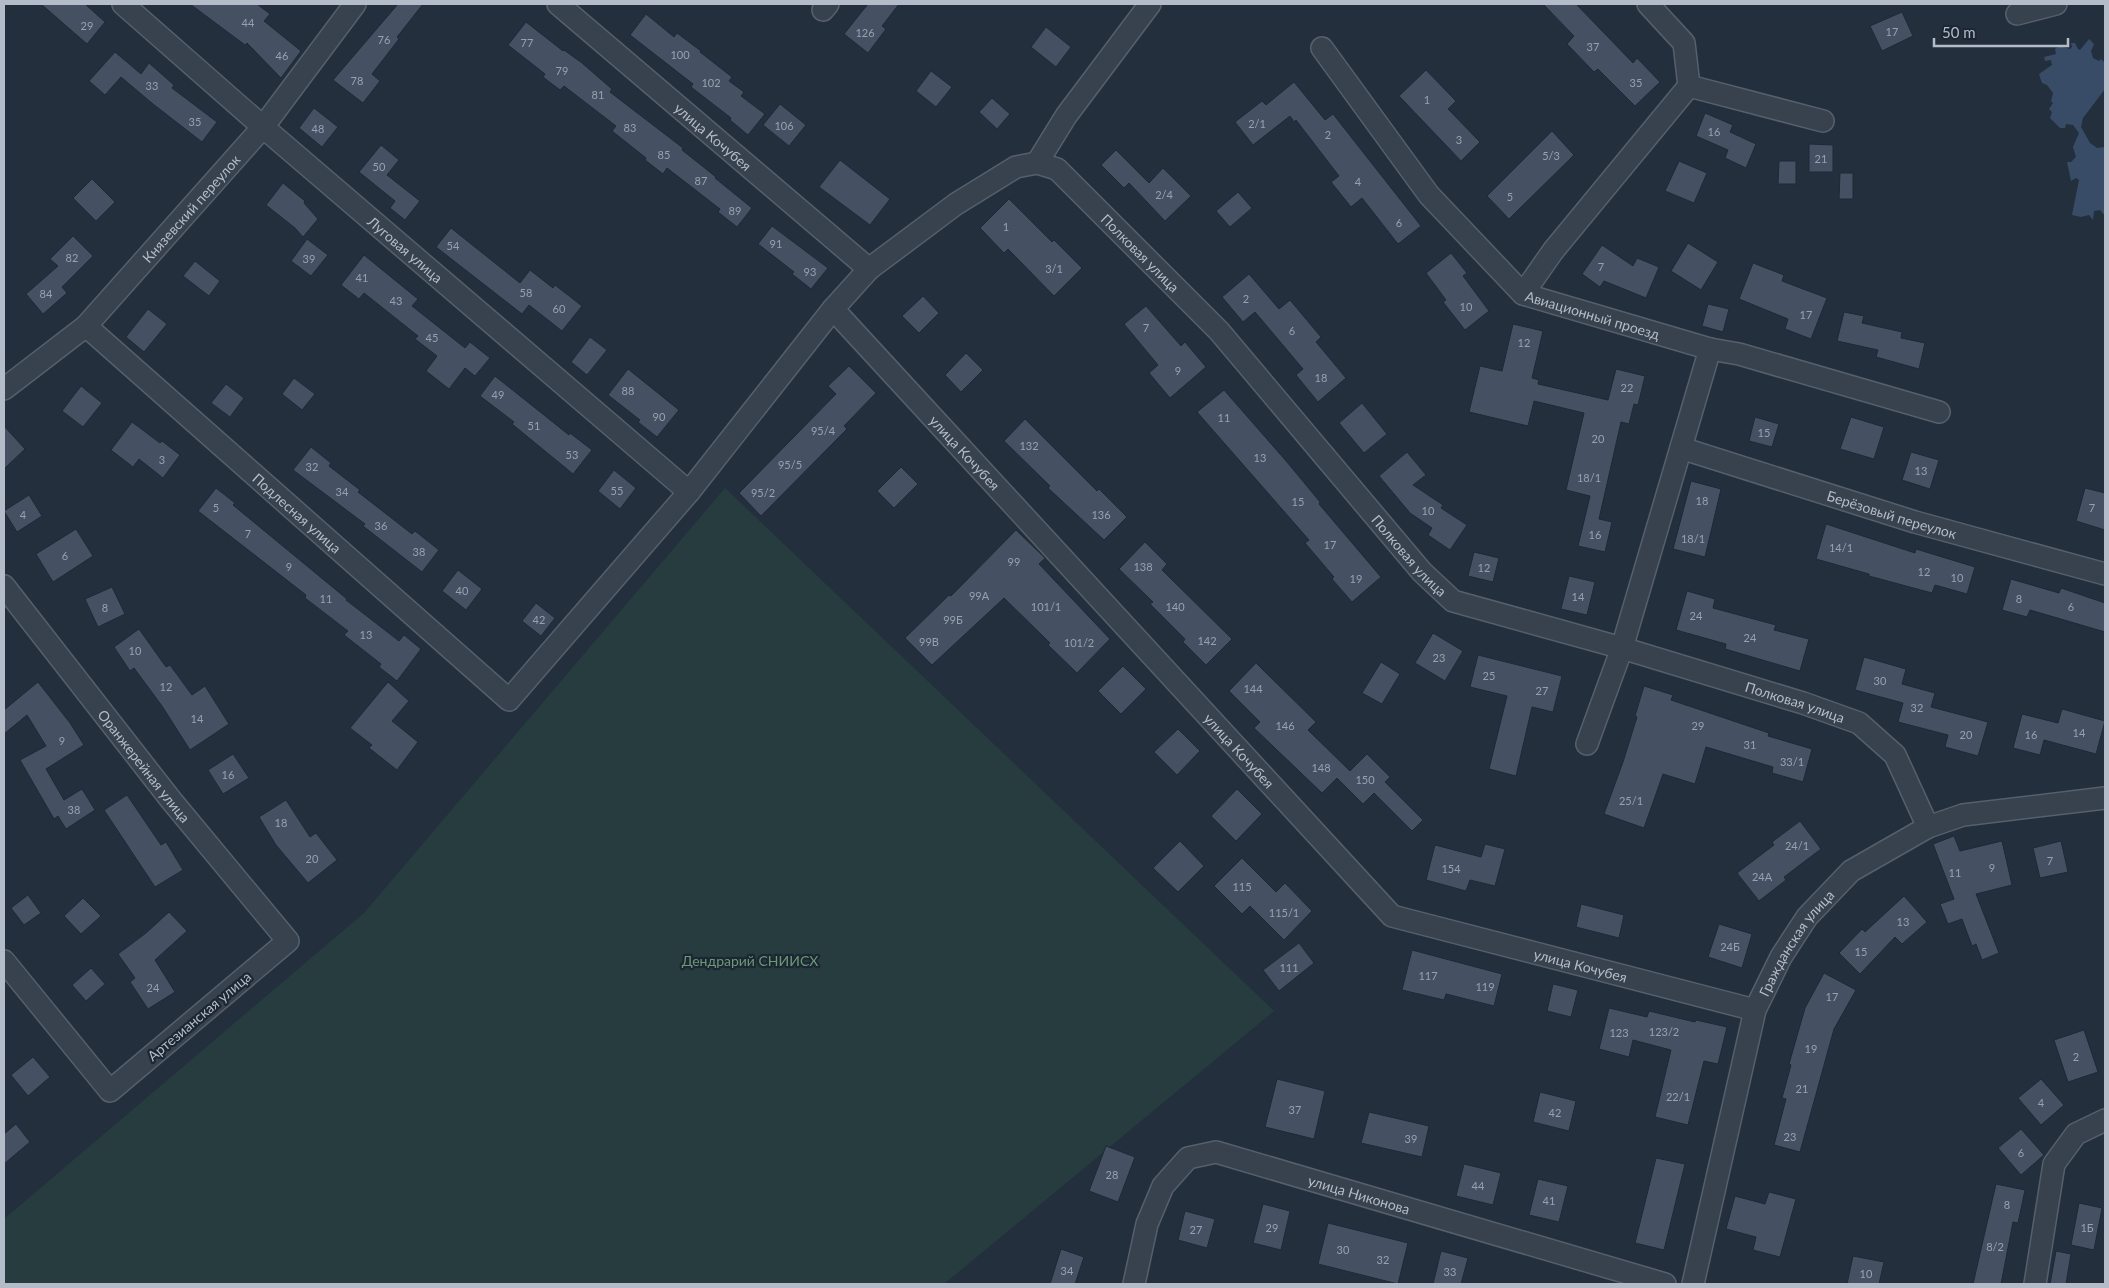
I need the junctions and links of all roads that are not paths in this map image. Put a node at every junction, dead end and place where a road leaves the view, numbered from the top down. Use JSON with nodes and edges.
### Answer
{"nodes":[{"id":1,"x":123,"y":4,"type":"edge"},
{"id":2,"x":355,"y":4,"type":"edge"},
{"id":3,"x":558,"y":4,"type":"edge"},
{"id":4,"x":1150,"y":4,"type":"edge"},
{"id":5,"x":1648,"y":4,"type":"edge"},
{"id":6,"x":2056,"y":4,"type":"edge"},
{"id":7,"x":2017,"y":14,"type":"dead end"},
{"id":8,"x":1322,"y":48,"type":"dead end"},
{"id":9,"x":1690,"y":86,"type":"junction"},
{"id":10,"x":1822,"y":121,"type":"dead end"},
{"id":11,"x":263,"y":127,"type":"junction"},
{"id":12,"x":1047,"y":166,"type":"junction"},
{"id":13,"x":870,"y":269,"type":"junction"},
{"id":14,"x":1523,"y":294,"type":"junction"},
{"id":15,"x":833,"y":309,"type":"junction"},
{"id":16,"x":86,"y":326,"type":"junction"},
{"id":17,"x":1710,"y":350,"type":"junction"},
{"id":18,"x":4,"y":389,"type":"edge"},
{"id":19,"x":1939,"y":412,"type":"dead end"},
{"id":20,"x":1681,"y":448,"type":"junction"},
{"id":21,"x":689,"y":492,"type":"junction"},
{"id":22,"x":2105,"y":574,"type":"edge"},
{"id":23,"x":4,"y":586,"type":"edge"},
{"id":24,"x":1622,"y":648,"type":"junction"},
{"id":25,"x":1587,"y":744,"type":"dead end"},
{"id":26,"x":2105,"y":798,"type":"edge"},
{"id":27,"x":1928,"y":826,"type":"junction"},
{"id":28,"x":288,"y":941,"type":"joint"},
{"id":29,"x":4,"y":961,"type":"edge"},
{"id":30,"x":1756,"y":1010,"type":"junction"},
{"id":31,"x":2105,"y":1120,"type":"edge"},
{"id":32,"x":1134,"y":1284,"type":"edge"},
{"id":33,"x":1665,"y":1284,"type":"edge"},
{"id":34,"x":1692,"y":1284,"type":"edge"},
{"id":35,"x":2035,"y":1284,"type":"edge"}],
"edges":[{"from":1,"to":11,"type":"street","name":"Луговая улица"},
{"from":2,"to":11,"type":"street","name":"Князевский переулок"},
{"from":3,"to":13,"type":"street","name":"улица Кочубея"},
{"from":4,"to":12,"type":"street"},
{"from":5,"to":9,"type":"street"},
{"from":6,"to":7,"type":"street"},
{"from":8,"to":14,"type":"street","name":"Авиационный проезд"},
{"from":9,"to":10,"type":"street"},
{"from":9,"to":14,"type":"street"},
{"from":11,"to":16,"type":"street","name":"Князевский переулок"},
{"from":11,"to":21,"type":"street","name":"Луговая улица"},
{"from":12,"to":13,"type":"street"},
{"from":12,"to":24,"type":"street","name":"Полковая улица"},
{"from":13,"to":15,"type":"street"},
{"from":14,"to":17,"type":"street","name":"Авиационный проезд"},
{"from":15,"to":21,"type":"street"},
{"from":15,"to":30,"type":"street","name":"улица Кочубея"},
{"from":16,"to":18,"type":"street","name":"Князевский переулок"},
{"from":16,"to":21,"type":"street","name":"Подлесная улица"},
{"from":17,"to":19,"type":"street","name":"Авиационный проезд"},
{"from":17,"to":20,"type":"street"},
{"from":20,"to":22,"type":"street","name":"Берёзовый переулок"},
{"from":20,"to":24,"type":"street"},
{"from":23,"to":28,"type":"street","name":"Оранжерейная улица"},
{"from":24,"to":25,"type":"street"},
{"from":24,"to":27,"type":"street","name":"Полковая улица"},
{"from":26,"to":27,"type":"street","name":"Гражданская улица"},
{"from":27,"to":30,"type":"street","name":"Гражданская улица"},
{"from":28,"to":29,"type":"street","name":"Артезианская улица"},
{"from":30,"to":34,"type":"street","name":"Гражданская улица"},
{"from":31,"to":35,"type":"street"},
{"from":32,"to":33,"type":"street","name":"улица Никонова"}]}
